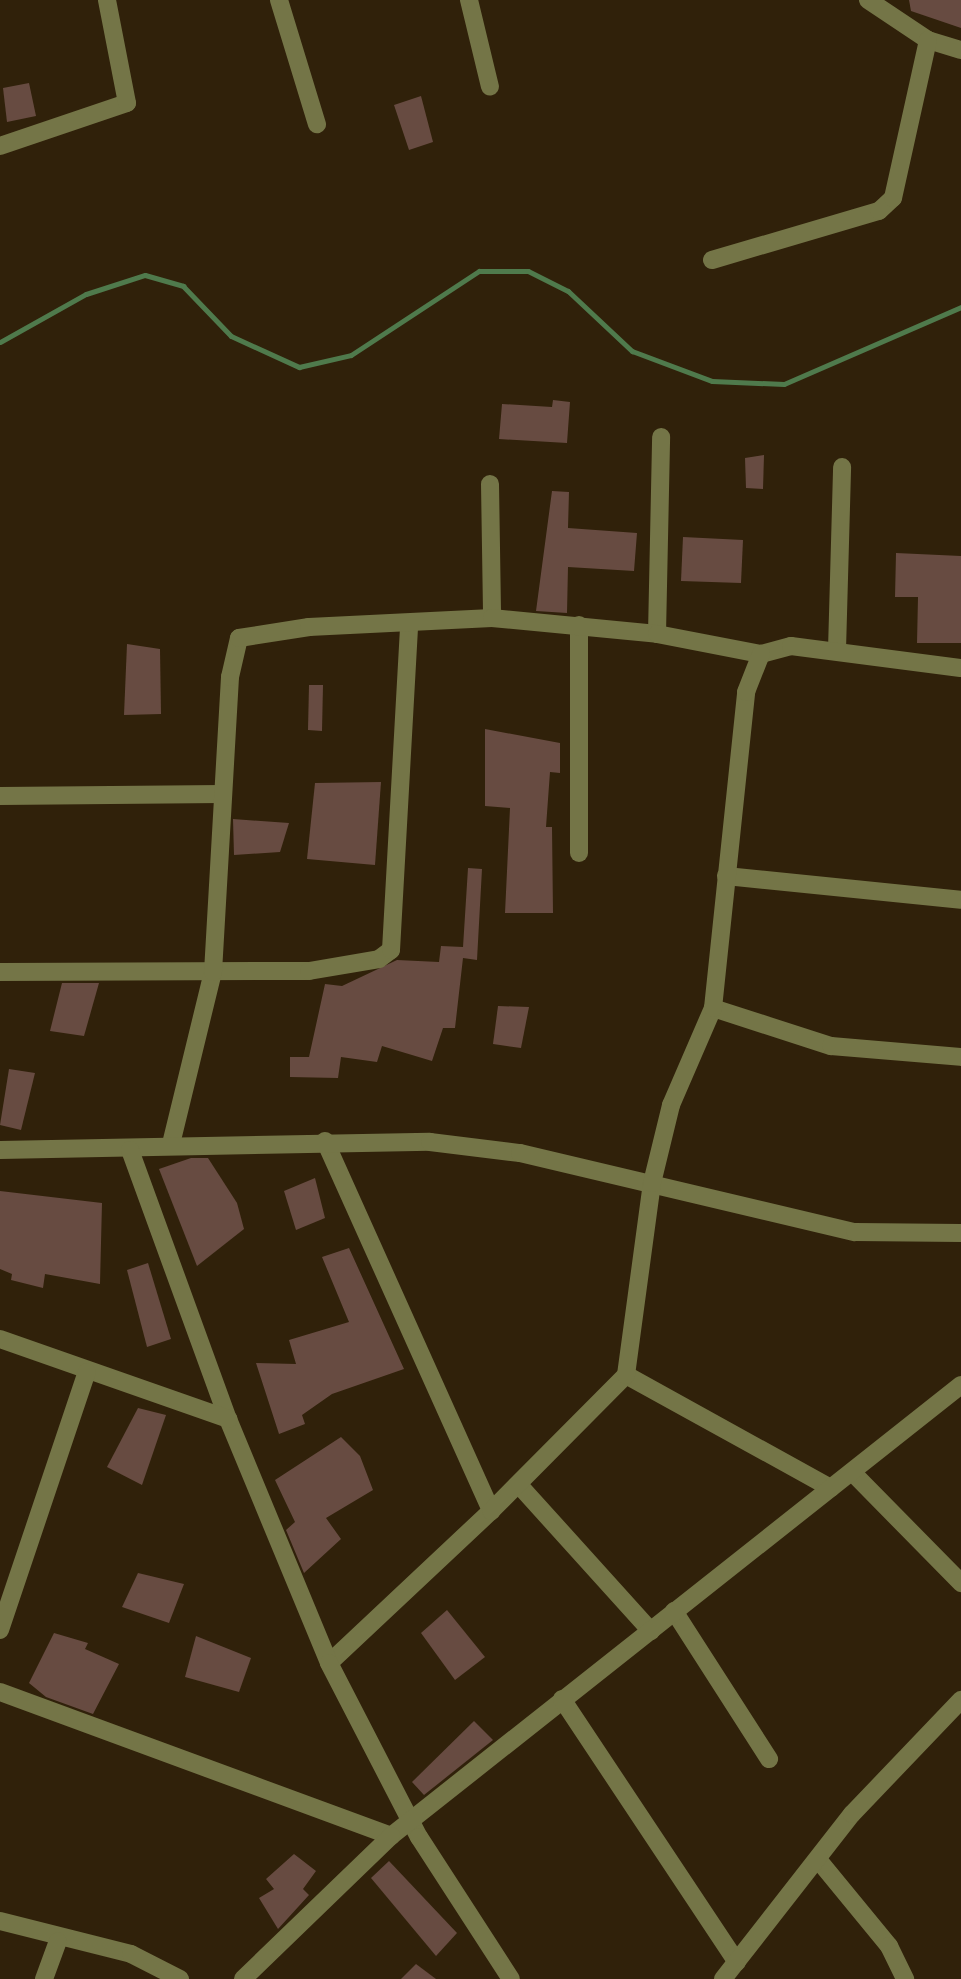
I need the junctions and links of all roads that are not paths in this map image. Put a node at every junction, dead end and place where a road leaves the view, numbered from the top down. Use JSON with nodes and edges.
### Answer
{"nodes":[{"id":1,"x":107,"y":0,"type":"edge"},
{"id":2,"x":279,"y":0,"type":"edge"},
{"id":3,"x":469,"y":0,"type":"edge"},
{"id":4,"x":868,"y":0,"type":"edge"},
{"id":5,"x":928,"y":40,"type":"junction"},
{"id":6,"x":961,"y":50,"type":"edge"},
{"id":7,"x":490,"y":87,"type":"dead end"},
{"id":8,"x":317,"y":124,"type":"dead end"},
{"id":9,"x":0,"y":146,"type":"edge"},
{"id":10,"x":712,"y":260,"type":"dead end"},
{"id":11,"x":661,"y":437,"type":"dead end"},
{"id":12,"x":842,"y":467,"type":"dead end"},
{"id":13,"x":491,"y":484,"type":"dead end"},
{"id":14,"x":492,"y":618,"type":"junction"},
{"id":15,"x":409,"y":624,"type":"junction"},
{"id":16,"x":579,"y":625,"type":"junction"},
{"id":17,"x":657,"y":634,"type":"junction"},
{"id":18,"x":836,"y":650,"type":"junction"},
{"id":19,"x":761,"y":653,"type":"junction"},
{"id":20,"x":961,"y":668,"type":"edge"},
{"id":21,"x":222,"y":794,"type":"junction"},
{"id":22,"x":0,"y":796,"type":"edge"},
{"id":23,"x":579,"y":853,"type":"dead end"},
{"id":24,"x":726,"y":876,"type":"junction"},
{"id":25,"x":961,"y":900,"type":"edge"},
{"id":26,"x":0,"y":972,"type":"edge"},
{"id":27,"x":213,"y":972,"type":"junction"},
{"id":28,"x":713,"y":1008,"type":"junction"},
{"id":29,"x":961,"y":1057,"type":"edge"},
{"id":30,"x":325,"y":1141,"type":"junction"},
{"id":31,"x":171,"y":1144,"type":"junction"},
{"id":32,"x":0,"y":1150,"type":"edge"},
{"id":33,"x":130,"y":1150,"type":"junction"},
{"id":34,"x":652,"y":1184,"type":"junction"},
{"id":35,"x":961,"y":1233,"type":"edge"},
{"id":36,"x":0,"y":1339,"type":"edge"},
{"id":37,"x":88,"y":1372,"type":"junction"},
{"id":38,"x":626,"y":1375,"type":"junction"},
{"id":39,"x":961,"y":1385,"type":"edge"},
{"id":40,"x":228,"y":1419,"type":"junction"},
{"id":41,"x":852,"y":1472,"type":"junction"},
{"id":42,"x":519,"y":1485,"type":"junction"},
{"id":43,"x":831,"y":1488,"type":"junction"},
{"id":44,"x":491,"y":1511,"type":"junction"},
{"id":45,"x":961,"y":1583,"type":"edge"},
{"id":46,"x":674,"y":1611,"type":"junction"},
{"id":47,"x":0,"y":1630,"type":"edge"},
{"id":48,"x":651,"y":1631,"type":"junction"},
{"id":49,"x":329,"y":1663,"type":"junction"},
{"id":50,"x":0,"y":1692,"type":"edge"},
{"id":51,"x":562,"y":1699,"type":"junction"},
{"id":52,"x":961,"y":1700,"type":"edge"},
{"id":53,"x":769,"y":1759,"type":"dead end"},
{"id":54,"x":412,"y":1822,"type":"junction"},
{"id":55,"x":391,"y":1836,"type":"junction"},
{"id":56,"x":820,"y":1862,"type":"junction"},
{"id":57,"x":0,"y":1922,"type":"edge"},
{"id":58,"x":58,"y":1941,"type":"junction"},
{"id":59,"x":737,"y":1962,"type":"junction"},
{"id":60,"x":44,"y":1979,"type":"edge"},
{"id":61,"x":180,"y":1979,"type":"edge"},
{"id":62,"x":243,"y":1979,"type":"edge"},
{"id":63,"x":511,"y":1979,"type":"edge"},
{"id":64,"x":723,"y":1979,"type":"edge"},
{"id":65,"x":905,"y":1979,"type":"edge"}],
"edges":[{"from":1,"to":9,"type":"street"},
{"from":2,"to":8,"type":"street"},
{"from":3,"to":7,"type":"street"},
{"from":4,"to":5,"type":"street"},
{"from":5,"to":6,"type":"street"},
{"from":5,"to":10,"type":"street"},
{"from":11,"to":17,"type":"street"},
{"from":12,"to":18,"type":"street"},
{"from":13,"to":14,"type":"street"},
{"from":14,"to":15,"type":"street"},
{"from":14,"to":16,"type":"street"},
{"from":15,"to":21,"type":"street"},
{"from":15,"to":27,"type":"street"},
{"from":16,"to":17,"type":"street"},
{"from":16,"to":23,"type":"street"},
{"from":17,"to":19,"type":"street"},
{"from":18,"to":19,"type":"street"},
{"from":18,"to":20,"type":"street"},
{"from":19,"to":24,"type":"street"},
{"from":21,"to":22,"type":"street"},
{"from":21,"to":27,"type":"street"},
{"from":24,"to":25,"type":"street"},
{"from":24,"to":28,"type":"street"},
{"from":26,"to":27,"type":"street"},
{"from":27,"to":31,"type":"street"},
{"from":28,"to":29,"type":"street"},
{"from":28,"to":34,"type":"street"},
{"from":30,"to":31,"type":"street"},
{"from":30,"to":34,"type":"street"},
{"from":30,"to":44,"type":"street"},
{"from":31,"to":33,"type":"street"},
{"from":32,"to":33,"type":"street"},
{"from":33,"to":40,"type":"street"},
{"from":34,"to":35,"type":"street"},
{"from":34,"to":38,"type":"street"},
{"from":36,"to":37,"type":"street"},
{"from":37,"to":40,"type":"street"},
{"from":37,"to":47,"type":"street"},
{"from":38,"to":42,"type":"street"},
{"from":38,"to":43,"type":"street"},
{"from":39,"to":41,"type":"street"},
{"from":40,"to":49,"type":"street"},
{"from":41,"to":43,"type":"street"},
{"from":41,"to":45,"type":"street"},
{"from":42,"to":44,"type":"street"},
{"from":42,"to":48,"type":"street"},
{"from":43,"to":46,"type":"street"},
{"from":44,"to":49,"type":"street"},
{"from":46,"to":48,"type":"street"},
{"from":46,"to":53,"type":"street"},
{"from":48,"to":51,"type":"street"},
{"from":49,"to":54,"type":"street"},
{"from":50,"to":55,"type":"street"},
{"from":51,"to":54,"type":"street"},
{"from":51,"to":59,"type":"street"},
{"from":52,"to":56,"type":"street"},
{"from":54,"to":55,"type":"street"},
{"from":54,"to":63,"type":"street"},
{"from":55,"to":62,"type":"street"},
{"from":56,"to":59,"type":"street"},
{"from":56,"to":65,"type":"street"},
{"from":57,"to":58,"type":"street"},
{"from":58,"to":60,"type":"street"},
{"from":58,"to":61,"type":"street"},
{"from":59,"to":64,"type":"street"}]}
